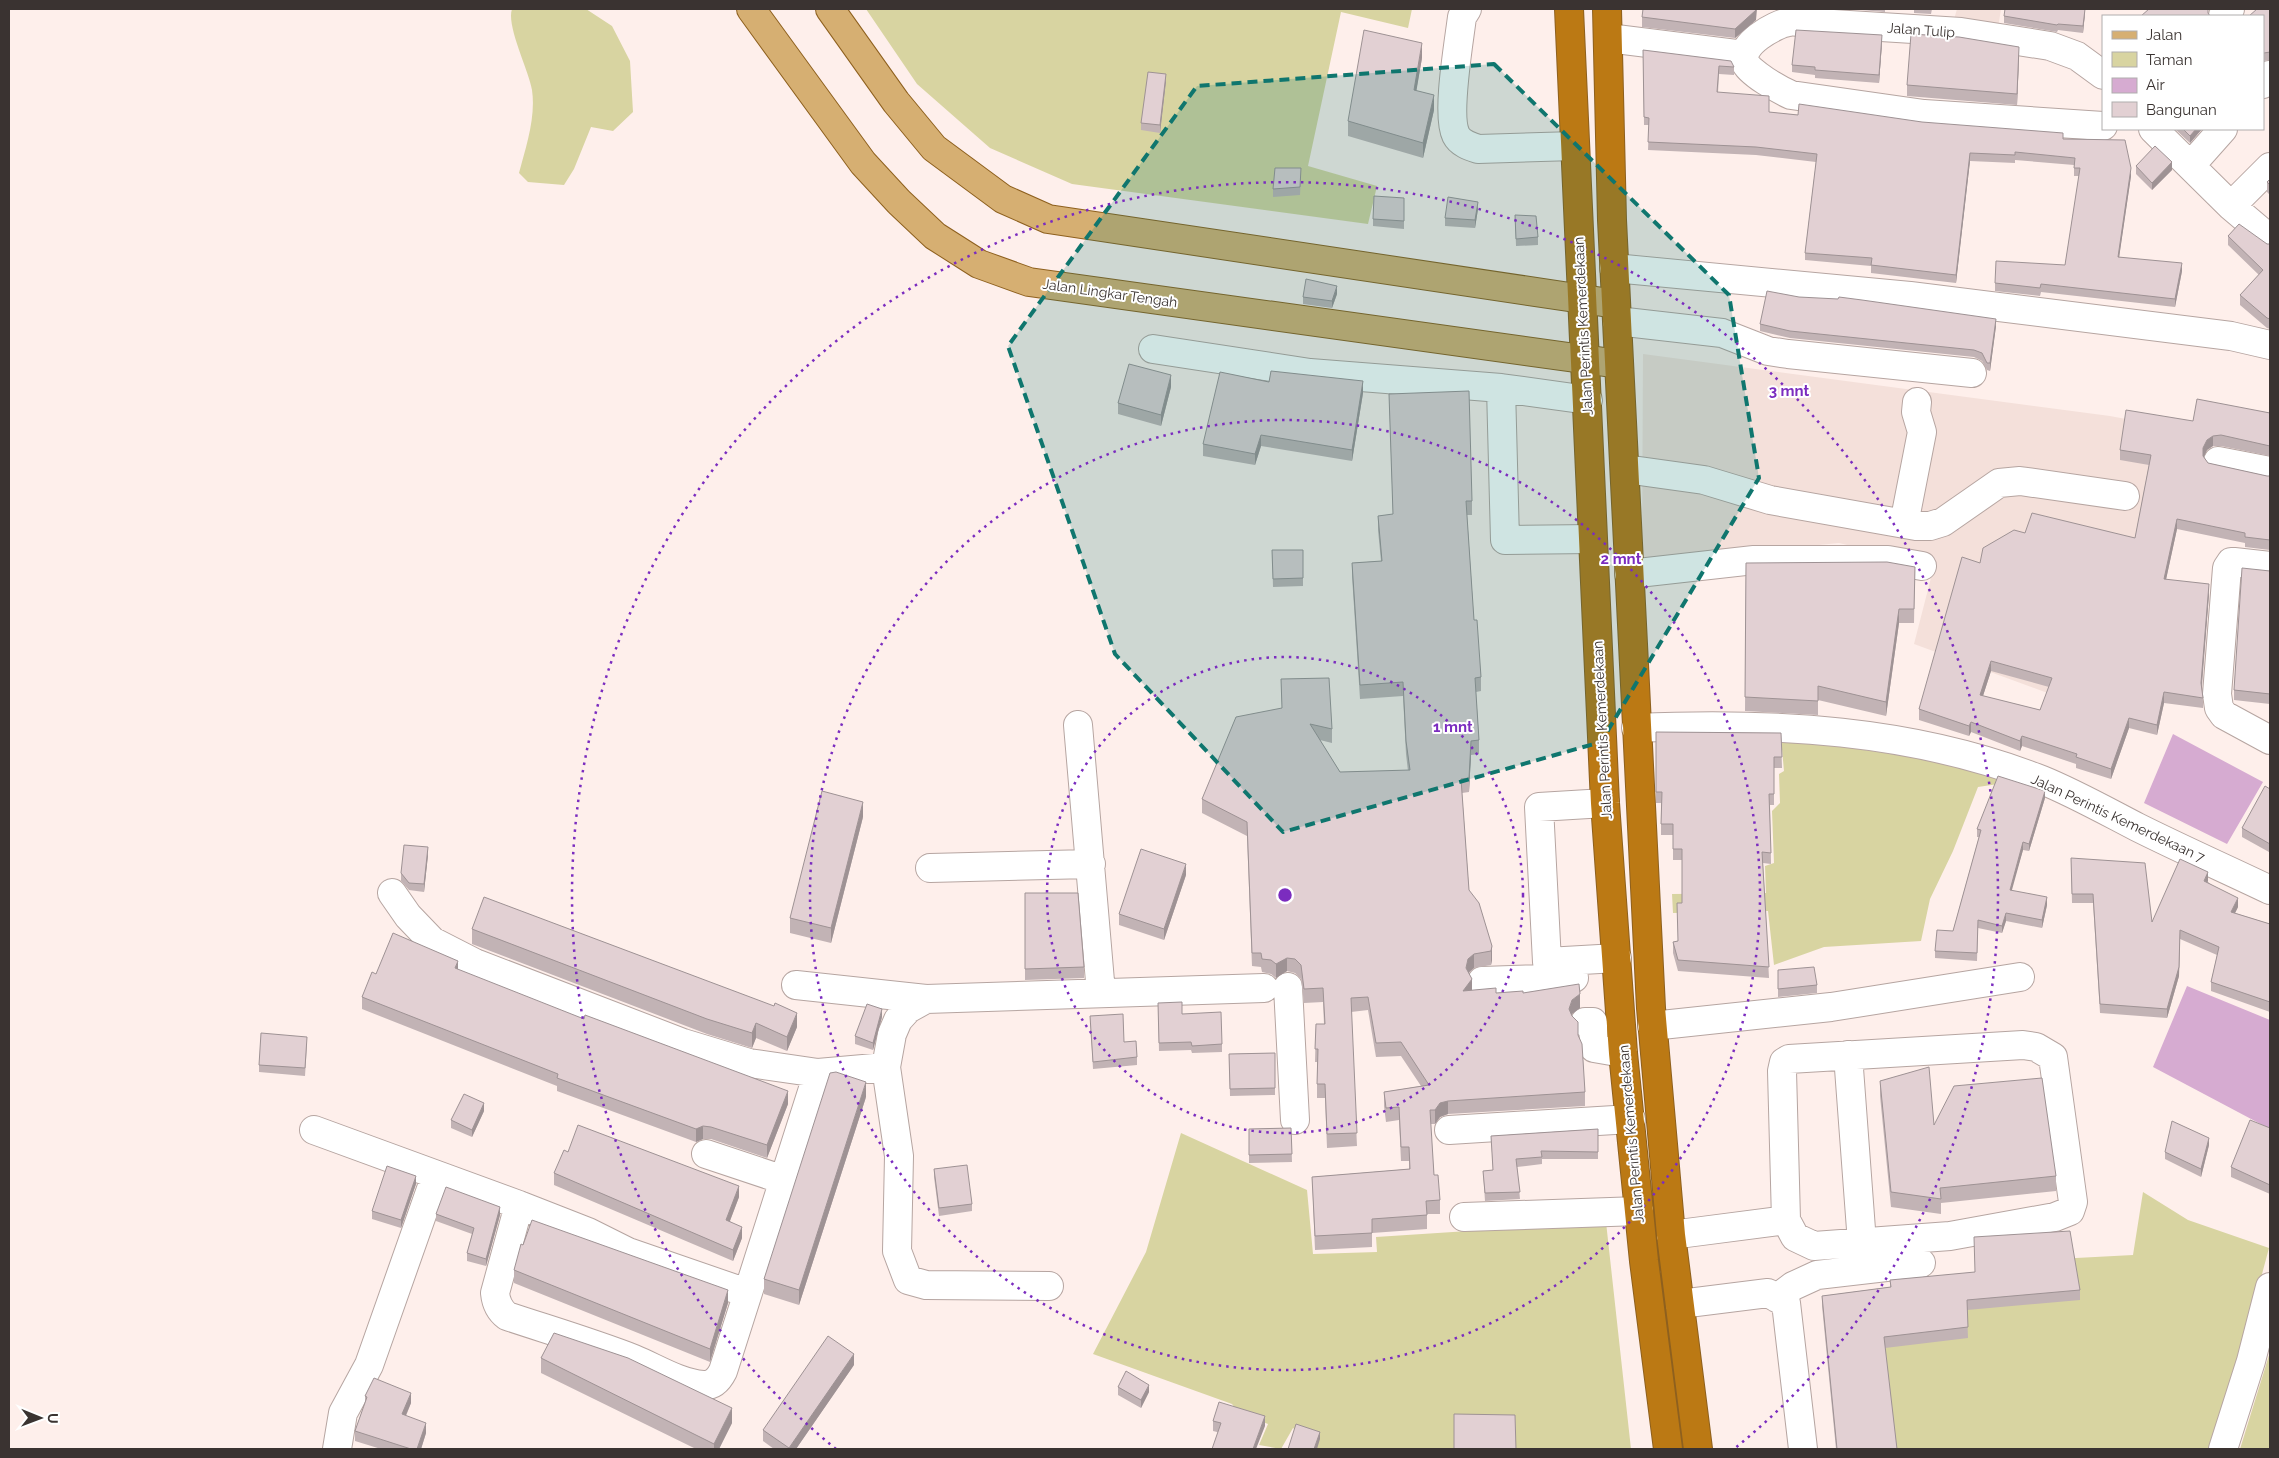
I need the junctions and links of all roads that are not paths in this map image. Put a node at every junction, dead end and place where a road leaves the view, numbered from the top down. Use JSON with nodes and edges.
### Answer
{"nodes":[{"id":1,"x":751,"y":9,"type":"edge"},
{"id":2,"x":830,"y":9,"type":"edge"},
{"id":3,"x":1467,"y":9,"type":"edge"},
{"id":4,"x":1569,"y":9,"type":"edge"},
{"id":5,"x":1607,"y":9,"type":"edge"},
{"id":6,"x":1608,"y":38,"type":"junction"},
{"id":7,"x":1744,"y":55,"type":"junction"},
{"id":8,"x":2102,"y":74,"type":"edge"},
{"id":9,"x":2102,"y":126,"type":"edge"},
{"id":10,"x":2154,"y":130,"type":"edge"},
{"id":11,"x":2222,"y":130,"type":"edge"},
{"id":12,"x":1574,"y":146,"type":"junction"},
{"id":13,"x":2191,"y":165,"type":"junction"},
{"id":14,"x":2270,"y":167,"type":"edge"},
{"id":15,"x":2231,"y":206,"type":"junction"},
{"id":16,"x":2270,"y":239,"type":"edge"},
{"id":17,"x":1614,"y":268,"type":"junction"},
{"id":18,"x":1581,"y":298,"type":"junction"},
{"id":19,"x":1617,"y":312,"type":"junction"},
{"id":20,"x":2270,"y":345,"type":"edge"},
{"id":21,"x":1153,"y":349,"type":"dead end"},
{"id":22,"x":1586,"y":359,"type":"junction"},
{"id":23,"x":1619,"y":364,"type":"junction"},
{"id":24,"x":1972,"y":373,"type":"dead end"},
{"id":25,"x":1501,"y":388,"type":"junction"},
{"id":26,"x":1588,"y":400,"type":"junction"},
{"id":27,"x":1918,"y":402,"type":"dead end"},
{"id":28,"x":2218,"y":461,"type":"dead end"},
{"id":29,"x":1625,"y":469,"type":"junction"},
{"id":30,"x":2270,"y":471,"type":"edge"},
{"id":31,"x":2125,"y":496,"type":"dead end"},
{"id":32,"x":1904,"y":524,"type":"junction"},
{"id":33,"x":1592,"y":539,"type":"junction"},
{"id":34,"x":1922,"y":566,"type":"dead end"},
{"id":35,"x":2270,"y":566,"type":"edge"},
{"id":36,"x":1629,"y":574,"type":"junction"},
{"id":37,"x":1078,"y":726,"type":"dead end"},
{"id":38,"x":1636,"y":728,"type":"junction"},
{"id":39,"x":2270,"y":740,"type":"edge"},
{"id":40,"x":1605,"y":803,"type":"junction"},
{"id":41,"x":1091,"y":864,"type":"junction"},
{"id":42,"x":930,"y":868,"type":"dead end"},
{"id":43,"x":2270,"y":890,"type":"edge"},
{"id":44,"x":392,"y":893,"type":"dead end"},
{"id":45,"x":1617,"y":967,"type":"junction"},
{"id":46,"x":2020,"y":977,"type":"dead end"},
{"id":47,"x":1482,"y":981,"type":"dead end"},
{"id":48,"x":796,"y":984,"type":"dead end"},
{"id":49,"x":1101,"y":993,"type":"junction"},
{"id":50,"x":926,"y":999,"type":"junction"},
{"id":51,"x":1585,"y":1022,"type":"dead end"},
{"id":52,"x":1652,"y":1026,"type":"junction"},
{"id":53,"x":1623,"y":1053,"type":"junction"},
{"id":54,"x":1848,"y":1055,"type":"junction"},
{"id":55,"x":886,"y":1067,"type":"junction"},
{"id":56,"x":818,"y":1073,"type":"junction"},
{"id":57,"x":1631,"y":1119,"type":"junction"},
{"id":58,"x":1295,"y":1120,"type":"dead end"},
{"id":59,"x":314,"y":1130,"type":"dead end"},
{"id":60,"x":1449,"y":1130,"type":"dead end"},
{"id":61,"x":706,"y":1154,"type":"dead end"},
{"id":62,"x":436,"y":1175,"type":"junction"},
{"id":63,"x":784,"y":1180,"type":"junction"},
{"id":64,"x":519,"y":1204,"type":"junction"},
{"id":65,"x":1639,"y":1211,"type":"junction"},
{"id":66,"x":1464,"y":1217,"type":"dead end"},
{"id":67,"x":1786,"y":1220,"type":"junction"},
{"id":68,"x":1671,"y":1235,"type":"junction"},
{"id":69,"x":1862,"y":1243,"type":"junction"},
{"id":70,"x":1922,"y":1263,"type":"dead end"},
{"id":71,"x":1049,"y":1286,"type":"dead end"},
{"id":72,"x":2270,"y":1287,"type":"edge"},
{"id":73,"x":747,"y":1294,"type":"junction"},
{"id":74,"x":1777,"y":1298,"type":"junction"},
{"id":75,"x":1680,"y":1304,"type":"junction"},
{"id":76,"x":2262,"y":1355,"type":"edge"},
{"id":77,"x":337,"y":1449,"type":"edge"},
{"id":78,"x":1668,"y":1449,"type":"edge"},
{"id":79,"x":1698,"y":1449,"type":"edge"},
{"id":80,"x":1803,"y":1449,"type":"edge"},
{"id":81,"x":2223,"y":1449,"type":"edge"}],
"edges":[{"from":1,"to":22,"type":"main road","name":"Jalan Lingkar Tengah"},
{"from":2,"to":18,"type":"main road"},
{"from":3,"to":12,"type":"street"},
{"from":4,"to":12,"type":"highway","name":"Jalan Perintis Kemerdekaan"},
{"from":5,"to":6,"type":"highway"},
{"from":6,"to":7,"type":"street"},
{"from":6,"to":17,"type":"highway"},
{"from":7,"to":8,"type":"street","name":"Jalan Tulip"},
{"from":7,"to":9,"type":"street"},
{"from":10,"to":13,"type":"street"},
{"from":11,"to":13,"type":"street"},
{"from":12,"to":18,"type":"highway","name":"Jalan Perintis Kemerdekaan"},
{"from":13,"to":15,"type":"street"},
{"from":14,"to":15,"type":"street"},
{"from":15,"to":16,"type":"street"},
{"from":17,"to":19,"type":"highway"},
{"from":17,"to":20,"type":"street"},
{"from":18,"to":19,"type":"main road"},
{"from":18,"to":22,"type":"highway","name":"Jalan Perintis Kemerdekaan"},
{"from":19,"to":23,"type":"highway"},
{"from":19,"to":24,"type":"street"},
{"from":21,"to":25,"type":"street"},
{"from":22,"to":23,"type":"main road","name":"Jalan Lingkar Tengah"},
{"from":22,"to":26,"type":"highway","name":"Jalan Perintis Kemerdekaan"},
{"from":23,"to":29,"type":"highway"},
{"from":25,"to":26,"type":"street"},
{"from":25,"to":33,"type":"street"},
{"from":26,"to":33,"type":"highway","name":"Jalan Perintis Kemerdekaan"},
{"from":27,"to":32,"type":"street"},
{"from":28,"to":30,"type":"street"},
{"from":29,"to":32,"type":"street"},
{"from":29,"to":36,"type":"highway"},
{"from":31,"to":32,"type":"street"},
{"from":33,"to":40,"type":"highway","name":"Jalan Perintis Kemerdekaan"},
{"from":34,"to":36,"type":"street"},
{"from":35,"to":39,"type":"street"},
{"from":36,"to":38,"type":"highway"},
{"from":37,"to":41,"type":"street"},
{"from":38,"to":43,"type":"street","name":"Jalan Perintis Kemerdekaan 7"},
{"from":38,"to":52,"type":"highway"},
{"from":40,"to":45,"type":"highway","name":"Jalan Perintis Kemerdekaan"},
{"from":40,"to":45,"type":"street"},
{"from":41,"to":42,"type":"street"},
{"from":41,"to":49,"type":"street"},
{"from":44,"to":56,"type":"street"},
{"from":45,"to":47,"type":"street"},
{"from":45,"to":53,"type":"highway","name":"Jalan Perintis Kemerdekaan"},
{"from":46,"to":52,"type":"street"},
{"from":48,"to":50,"type":"street"},
{"from":49,"to":50,"type":"street"},
{"from":49,"to":58,"type":"street"},
{"from":50,"to":55,"type":"street"},
{"from":51,"to":53,"type":"street"},
{"from":52,"to":68,"type":"highway"},
{"from":53,"to":57,"type":"highway","name":"Jalan Perintis Kemerdekaan"},
{"from":54,"to":67,"type":"street"},
{"from":54,"to":69,"type":"street"},
{"from":54,"to":69,"type":"street"},
{"from":55,"to":56,"type":"street"},
{"from":55,"to":71,"type":"street"},
{"from":56,"to":63,"type":"street"},
{"from":57,"to":60,"type":"street"},
{"from":57,"to":65,"type":"highway","name":"Jalan Perintis Kemerdekaan"},
{"from":59,"to":62,"type":"street"},
{"from":61,"to":63,"type":"street"},
{"from":62,"to":64,"type":"street"},
{"from":62,"to":77,"type":"street"},
{"from":63,"to":73,"type":"street"},
{"from":64,"to":73,"type":"street"},
{"from":64,"to":73,"type":"street"},
{"from":65,"to":66,"type":"street"},
{"from":65,"to":78,"type":"highway","name":"Jalan Perintis Kemerdekaan"},
{"from":67,"to":68,"type":"street"},
{"from":67,"to":69,"type":"street"},
{"from":68,"to":75,"type":"highway"},
{"from":70,"to":74,"type":"street"},
{"from":72,"to":76,"type":"street"},
{"from":74,"to":75,"type":"street"},
{"from":74,"to":80,"type":"street"},
{"from":75,"to":79,"type":"highway"},
{"from":76,"to":81,"type":"street"}]}
